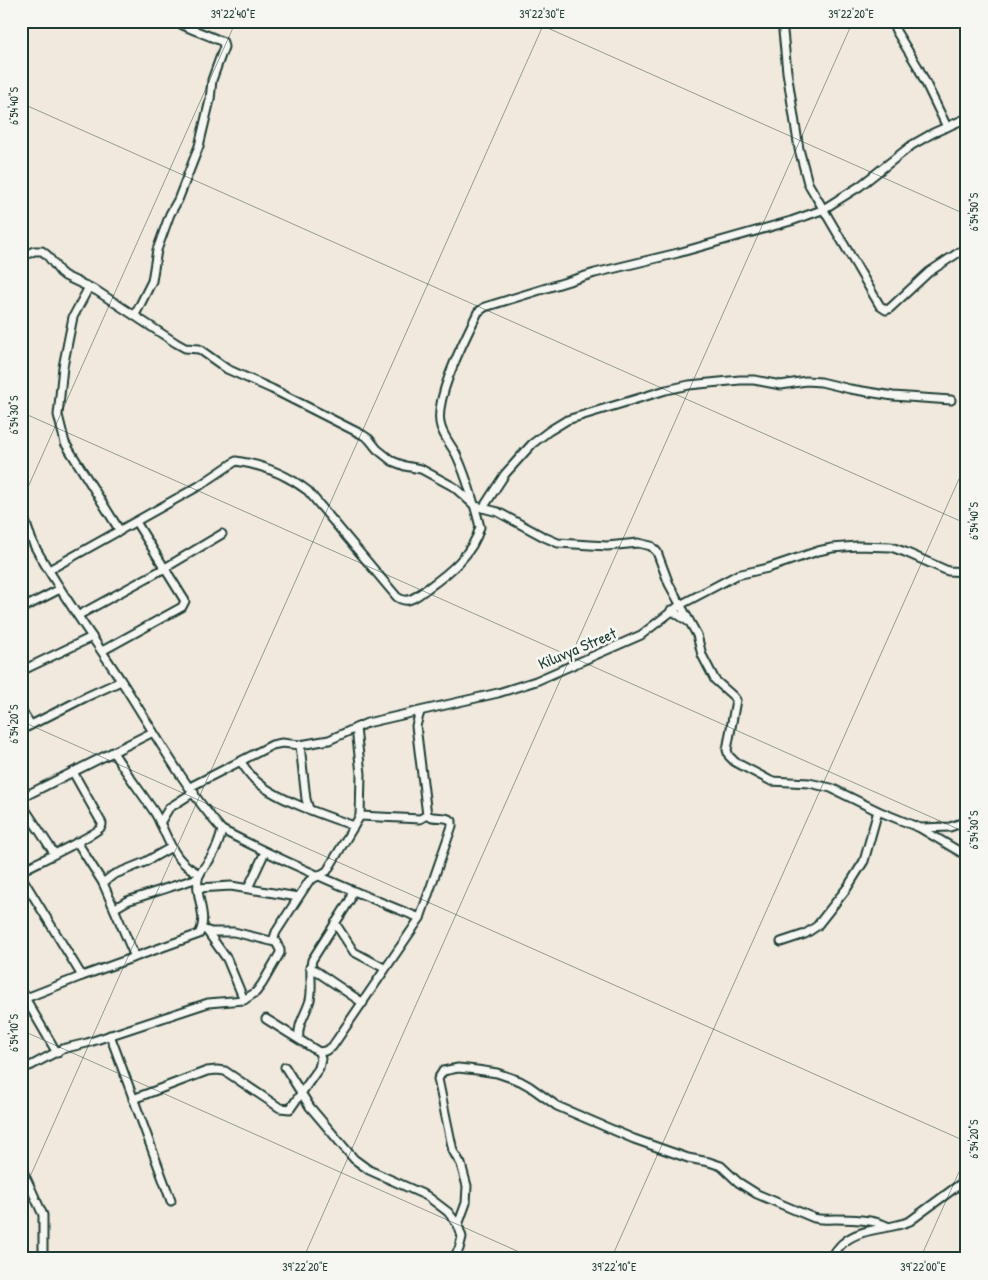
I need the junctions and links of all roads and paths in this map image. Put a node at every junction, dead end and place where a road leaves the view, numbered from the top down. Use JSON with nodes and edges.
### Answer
{"nodes":[{"id":1,"x":175,"y":21,"type":"edge"},
{"id":2,"x":782,"y":21,"type":"edge"},
{"id":3,"x":892,"y":21,"type":"edge"},
{"id":4,"x":967,"y":118,"type":"edge"},
{"id":5,"x":947,"y":127,"type":"junction"},
{"id":6,"x":822,"y":210,"type":"junction"},
{"id":7,"x":967,"y":247,"type":"edge"},
{"id":8,"x":21,"y":257,"type":"edge"},
{"id":9,"x":89,"y":288,"type":"junction"},
{"id":10,"x":135,"y":315,"type":"junction"},
{"id":11,"x":951,"y":400,"type":"dead end"},
{"id":12,"x":475,"y":506,"type":"junction"},
{"id":13,"x":483,"y":508,"type":"junction"},
{"id":14,"x":21,"y":512,"type":"edge"},
{"id":15,"x":136,"y":522,"type":"junction"},
{"id":16,"x":120,"y":531,"type":"junction"},
{"id":17,"x":222,"y":534,"type":"dead end"},
{"id":18,"x":30,"y":535,"type":"junction"},
{"id":19,"x":21,"y":536,"type":"edge"},
{"id":20,"x":165,"y":568,"type":"junction"},
{"id":21,"x":49,"y":570,"type":"junction"},
{"id":22,"x":967,"y":572,"type":"edge"},
{"id":23,"x":60,"y":589,"type":"junction"},
{"id":24,"x":680,"y":605,"type":"junction"},
{"id":25,"x":21,"y":608,"type":"edge"},
{"id":26,"x":671,"y":610,"type":"junction"},
{"id":27,"x":79,"y":616,"type":"junction"},
{"id":28,"x":690,"y":622,"type":"junction"},
{"id":29,"x":92,"y":637,"type":"junction"},
{"id":30,"x":102,"y":652,"type":"junction"},
{"id":31,"x":21,"y":671,"type":"edge"},
{"id":32,"x":121,"y":681,"type":"junction"},
{"id":33,"x":21,"y":710,"type":"edge"},
{"id":34,"x":420,"y":712,"type":"junction"},
{"id":35,"x":31,"y":725,"type":"junction"},
{"id":36,"x":356,"y":728,"type":"junction"},
{"id":37,"x":21,"y":730,"type":"edge"},
{"id":38,"x":153,"y":732,"type":"junction"},
{"id":39,"x":300,"y":745,"type":"junction"},
{"id":40,"x":113,"y":752,"type":"junction"},
{"id":41,"x":241,"y":762,"type":"junction"},
{"id":42,"x":73,"y":772,"type":"junction"},
{"id":43,"x":192,"y":790,"type":"junction"},
{"id":44,"x":21,"y":798,"type":"edge"},
{"id":45,"x":21,"y":804,"type":"edge"},
{"id":46,"x":309,"y":809,"type":"junction"},
{"id":47,"x":878,"y":811,"type":"junction"},
{"id":48,"x":427,"y":815,"type":"junction"},
{"id":49,"x":360,"y":816,"type":"junction"},
{"id":50,"x":967,"y":821,"type":"edge"},
{"id":51,"x":160,"y":823,"type":"junction"},
{"id":52,"x":354,"y":826,"type":"junction"},
{"id":53,"x":920,"y":828,"type":"junction"},
{"id":54,"x":222,"y":830,"type":"junction"},
{"id":55,"x":76,"y":842,"type":"junction"},
{"id":56,"x":170,"y":848,"type":"junction"},
{"id":57,"x":265,"y":852,"type":"junction"},
{"id":58,"x":54,"y":853,"type":"junction"},
{"id":59,"x":967,"y":856,"type":"edge"},
{"id":60,"x":21,"y":871,"type":"edge"},
{"id":61,"x":21,"y":876,"type":"edge"},
{"id":62,"x":199,"y":876,"type":"junction"},
{"id":63,"x":318,"y":877,"type":"junction"},
{"id":64,"x":103,"y":883,"type":"junction"},
{"id":65,"x":198,"y":888,"type":"junction"},
{"id":66,"x":248,"y":888,"type":"junction"},
{"id":67,"x":352,"y":891,"type":"junction"},
{"id":68,"x":298,"y":897,"type":"junction"},
{"id":69,"x":115,"y":908,"type":"junction"},
{"id":70,"x":420,"y":918,"type":"junction"},
{"id":71,"x":335,"y":923,"type":"junction"},
{"id":72,"x":205,"y":930,"type":"junction"},
{"id":73,"x":275,"y":942,"type":"junction"},
{"id":74,"x":781,"y":942,"type":"dead end"},
{"id":75,"x":135,"y":957,"type":"junction"},
{"id":76,"x":310,"y":967,"type":"junction"},
{"id":77,"x":384,"y":968,"type":"junction"},
{"id":78,"x":82,"y":976,"type":"junction"},
{"id":79,"x":21,"y":991,"type":"edge"},
{"id":80,"x":26,"y":998,"type":"junction"},
{"id":81,"x":244,"y":1000,"type":"junction"},
{"id":82,"x":363,"y":1003,"type":"junction"},
{"id":83,"x":266,"y":1020,"type":"dead end"},
{"id":84,"x":110,"y":1035,"type":"junction"},
{"id":85,"x":299,"y":1039,"type":"junction"},
{"id":86,"x":319,"y":1052,"type":"junction"},
{"id":87,"x":57,"y":1053,"type":"junction"},
{"id":88,"x":285,"y":1067,"type":"dead end"},
{"id":89,"x":21,"y":1069,"type":"edge"},
{"id":90,"x":302,"y":1093,"type":"junction"},
{"id":91,"x":133,"y":1099,"type":"junction"},
{"id":92,"x":21,"y":1167,"type":"edge"},
{"id":93,"x":967,"y":1179,"type":"edge"},
{"id":94,"x":171,"y":1201,"type":"dead end"},
{"id":95,"x":458,"y":1225,"type":"junction"},
{"id":96,"x":887,"y":1226,"type":"junction"},
{"id":97,"x":43,"y":1250,"type":"dead end"},
{"id":98,"x":453,"y":1259,"type":"edge"},
{"id":99,"x":830,"y":1259,"type":"edge"}],
"edges":[{"from":1,"to":10,"type":"street"},
{"from":2,"to":6,"type":"street"},
{"from":3,"to":5,"type":"street"},
{"from":4,"to":5,"type":"street"},
{"from":5,"to":6,"type":"street"},
{"from":6,"to":7,"type":"street"},
{"from":6,"to":12,"type":"street"},
{"from":8,"to":9,"type":"street"},
{"from":9,"to":10,"type":"street"},
{"from":9,"to":16,"type":"street"},
{"from":10,"to":12,"type":"street"},
{"from":11,"to":13,"type":"street"},
{"from":12,"to":13,"type":"street"},
{"from":12,"to":15,"type":"street"},
{"from":13,"to":24,"type":"street"},
{"from":14,"to":18,"type":"street"},
{"from":15,"to":16,"type":"street"},
{"from":15,"to":20,"type":"street"},
{"from":16,"to":21,"type":"street"},
{"from":17,"to":20,"type":"street"},
{"from":18,"to":19,"type":"street"},
{"from":18,"to":21,"type":"street"},
{"from":20,"to":27,"type":"street"},
{"from":20,"to":30,"type":"street"},
{"from":21,"to":23,"type":"street"},
{"from":22,"to":24,"type":"street","name":"Kiluvya Street"},
{"from":23,"to":25,"type":"street"},
{"from":23,"to":27,"type":"street"},
{"from":24,"to":26,"type":"street","name":"Kiluvya Street"},
{"from":24,"to":28,"type":"street"},
{"from":26,"to":28,"type":"street"},
{"from":26,"to":34,"type":"street","name":"Kiluvya Street"},
{"from":27,"to":29,"type":"street"},
{"from":28,"to":47,"type":"street"},
{"from":29,"to":30,"type":"street"},
{"from":29,"to":31,"type":"street"},
{"from":30,"to":32,"type":"street"},
{"from":32,"to":35,"type":"street"},
{"from":32,"to":38,"type":"street"},
{"from":33,"to":35,"type":"street"},
{"from":34,"to":36,"type":"street","name":"Kiluvya Street"},
{"from":34,"to":48,"type":"street"},
{"from":35,"to":37,"type":"street"},
{"from":36,"to":39,"type":"street","name":"Kiluvya Street"},
{"from":36,"to":49,"type":"street"},
{"from":38,"to":40,"type":"street"},
{"from":38,"to":43,"type":"street"},
{"from":39,"to":41,"type":"street","name":"Kiluvya Street"},
{"from":39,"to":46,"type":"street"},
{"from":40,"to":42,"type":"street"},
{"from":40,"to":51,"type":"street"},
{"from":41,"to":43,"type":"street","name":"Kiluvya Street"},
{"from":41,"to":46,"type":"street"},
{"from":42,"to":44,"type":"street"},
{"from":42,"to":55,"type":"street"},
{"from":43,"to":51,"type":"street","name":"Kiluvya Street"},
{"from":43,"to":54,"type":"street"},
{"from":45,"to":58,"type":"street"},
{"from":46,"to":52,"type":"street"},
{"from":47,"to":53,"type":"street"},
{"from":47,"to":74,"type":"street"},
{"from":48,"to":49,"type":"street"},
{"from":48,"to":70,"type":"street"},
{"from":49,"to":52,"type":"street"},
{"from":50,"to":53,"type":"street"},
{"from":51,"to":56,"type":"street"},
{"from":52,"to":63,"type":"street"},
{"from":53,"to":59,"type":"street"},
{"from":54,"to":57,"type":"street"},
{"from":54,"to":62,"type":"street"},
{"from":55,"to":58,"type":"street"},
{"from":55,"to":64,"type":"street"},
{"from":56,"to":62,"type":"street"},
{"from":56,"to":64,"type":"street"},
{"from":57,"to":63,"type":"street"},
{"from":57,"to":66,"type":"street"},
{"from":58,"to":60,"type":"street"},
{"from":61,"to":78,"type":"street"},
{"from":62,"to":65,"type":"street"},
{"from":62,"to":69,"type":"street"},
{"from":63,"to":67,"type":"street"},
{"from":63,"to":68,"type":"street"},
{"from":64,"to":69,"type":"street"},
{"from":65,"to":66,"type":"street"},
{"from":65,"to":72,"type":"street"},
{"from":66,"to":68,"type":"street"},
{"from":67,"to":70,"type":"street"},
{"from":67,"to":71,"type":"street"},
{"from":68,"to":73,"type":"street"},
{"from":69,"to":75,"type":"street"},
{"from":70,"to":77,"type":"street"},
{"from":71,"to":76,"type":"street"},
{"from":71,"to":77,"type":"street"},
{"from":72,"to":73,"type":"street"},
{"from":72,"to":75,"type":"street"},
{"from":72,"to":81,"type":"street"},
{"from":73,"to":81,"type":"street"},
{"from":75,"to":78,"type":"street"},
{"from":76,"to":82,"type":"street"},
{"from":76,"to":85,"type":"street"},
{"from":77,"to":82,"type":"street"},
{"from":78,"to":80,"type":"street"},
{"from":79,"to":80,"type":"street"},
{"from":80,"to":87,"type":"street"},
{"from":81,"to":84,"type":"street"},
{"from":82,"to":86,"type":"street"},
{"from":83,"to":85,"type":"street"},
{"from":84,"to":87,"type":"street"},
{"from":84,"to":91,"type":"street"},
{"from":85,"to":86,"type":"street"},
{"from":86,"to":90,"type":"street"},
{"from":87,"to":89,"type":"street"},
{"from":88,"to":90,"type":"street"},
{"from":90,"to":91,"type":"street"},
{"from":90,"to":95,"type":"street"},
{"from":91,"to":94,"type":"street"},
{"from":92,"to":97,"type":"street"},
{"from":93,"to":96,"type":"street"},
{"from":95,"to":96,"type":"street"},
{"from":95,"to":98,"type":"street"},
{"from":96,"to":99,"type":"street"}]}
